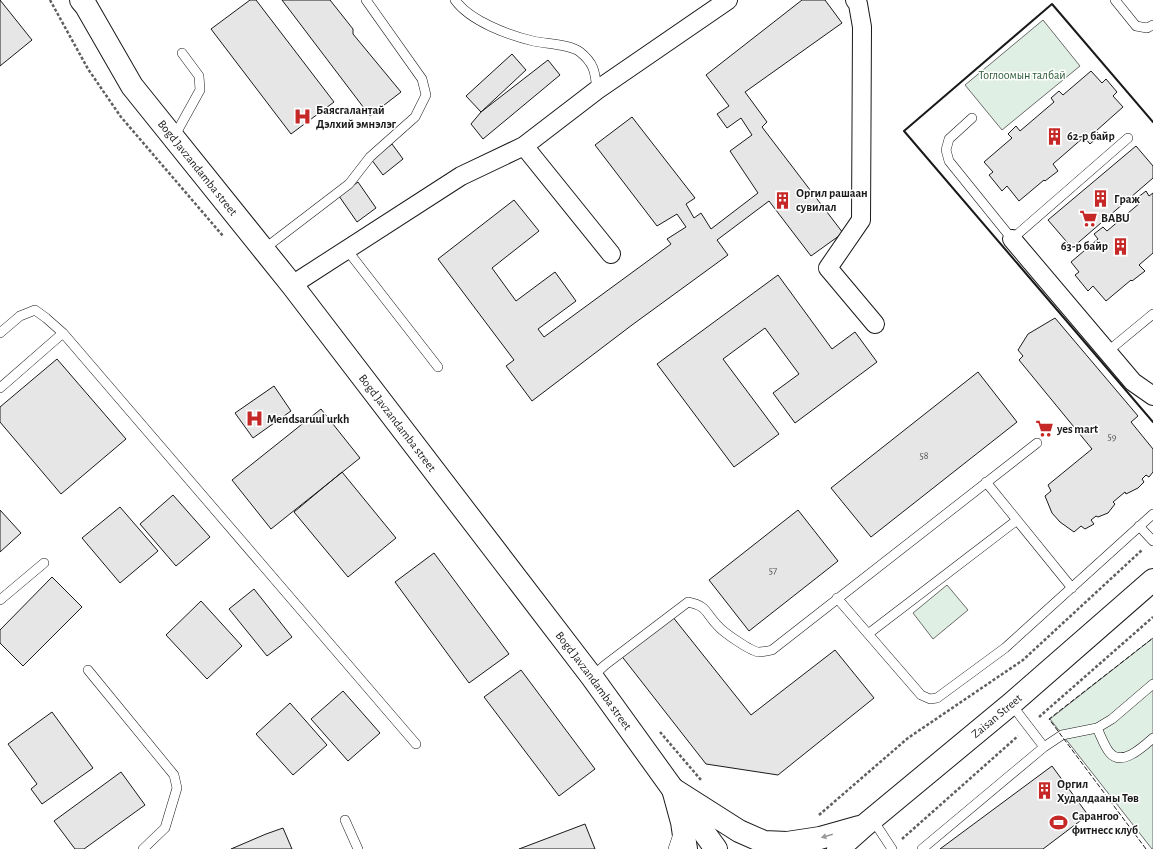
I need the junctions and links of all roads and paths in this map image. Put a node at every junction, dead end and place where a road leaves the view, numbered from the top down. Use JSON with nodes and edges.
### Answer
{"nodes":[{"id":1,"x":366,"y":0,"type":"edge"},
{"id":2,"x":455,"y":0,"type":"edge"},
{"id":3,"x":728,"y":0,"type":"edge"},
{"id":4,"x":855,"y":0,"type":"edge"},
{"id":5,"x":1115,"y":0,"type":"edge"},
{"id":6,"x":87,"y":2,"type":"edge"},
{"id":7,"x":1153,"y":25,"type":"edge"},
{"id":8,"x":182,"y":53,"type":"dead end"},
{"id":9,"x":597,"y":90,"type":"junction"},
{"id":10,"x":972,"y":118,"type":"dead end"},
{"id":11,"x":174,"y":137,"type":"junction"},
{"id":12,"x":1128,"y":138,"type":"dead end"},
{"id":13,"x":524,"y":146,"type":"junction"},
{"id":14,"x":1012,"y":239,"type":"junction"},
{"id":15,"x":264,"y":248,"type":"junction"},
{"id":16,"x":347,"y":250,"type":"junction"},
{"id":17,"x":611,"y":254,"type":"dead end"},
{"id":18,"x":292,"y":284,"type":"junction"},
{"id":19,"x":1153,"y":314,"type":"edge"},
{"id":20,"x":875,"y":324,"type":"dead end"},
{"id":21,"x":0,"y":333,"type":"edge"},
{"id":22,"x":63,"y":333,"type":"junction"},
{"id":23,"x":1108,"y":352,"type":"junction"},
{"id":24,"x":438,"y":367,"type":"dead end"},
{"id":25,"x":0,"y":388,"type":"edge"},
{"id":26,"x":1153,"y":396,"type":"edge"},
{"id":27,"x":1037,"y":443,"type":"dead end"},
{"id":28,"x":986,"y":482,"type":"junction"},
{"id":29,"x":1153,"y":514,"type":"edge"},
{"id":30,"x":1017,"y":520,"type":"junction"},
{"id":31,"x":1139,"y":526,"type":"junction"},
{"id":32,"x":1153,"y":541,"type":"edge"},
{"id":33,"x":44,"y":563,"type":"dead end"},
{"id":34,"x":1153,"y":580,"type":"edge"},
{"id":35,"x":1072,"y":588,"type":"junction"},
{"id":36,"x":837,"y":598,"type":"junction"},
{"id":37,"x":0,"y":600,"type":"edge"},
{"id":38,"x":868,"y":634,"type":"junction"},
{"id":39,"x":88,"y":670,"type":"dead end"},
{"id":40,"x":592,"y":677,"type":"junction"},
{"id":41,"x":1153,"y":684,"type":"edge"},
{"id":42,"x":1011,"y":704,"type":"junction"},
{"id":43,"x":1097,"y":728,"type":"junction"},
{"id":44,"x":658,"y":730,"type":"dead end"},
{"id":45,"x":1153,"y":738,"type":"edge"},
{"id":46,"x":416,"y":744,"type":"dead end"},
{"id":47,"x":1044,"y":747,"type":"junction"},
{"id":48,"x":704,"y":783,"type":"dead end"},
{"id":49,"x":673,"y":789,"type":"junction"},
{"id":50,"x":814,"y":819,"type":"dead end"},
{"id":51,"x":345,"y":820,"type":"dead end"},
{"id":52,"x":682,"y":822,"type":"junction"},
{"id":53,"x":869,"y":823,"type":"junction"},
{"id":54,"x":143,"y":849,"type":"edge"},
{"id":55,"x":358,"y":849,"type":"edge"},
{"id":56,"x":673,"y":849,"type":"edge"},
{"id":57,"x":686,"y":849,"type":"edge"},
{"id":58,"x":716,"y":849,"type":"edge"},
{"id":59,"x":838,"y":849,"type":"edge"},
{"id":60,"x":892,"y":849,"type":"edge"},
{"id":61,"x":922,"y":849,"type":"edge"}],
"edges":[{"from":1,"to":15,"type":"lane"},
{"from":2,"to":9,"type":"lane"},
{"from":3,"to":9,"type":"street"},
{"from":4,"to":20,"type":"street"},
{"from":5,"to":7,"type":"lane"},
{"from":6,"to":11,"type":"main road","name":"Bogd Javzandamba street"},
{"from":8,"to":11,"type":"lane"},
{"from":9,"to":13,"type":"street"},
{"from":10,"to":14,"type":"lane"},
{"from":11,"to":15,"type":"main road","name":"Bogd Javzandamba street"},
{"from":12,"to":14,"type":"lane"},
{"from":13,"to":16,"type":"street"},
{"from":13,"to":17,"type":"street"},
{"from":14,"to":23,"type":"street"},
{"from":15,"to":18,"type":"main road","name":"Bogd Javzandamba street"},
{"from":16,"to":18,"type":"street"},
{"from":16,"to":24,"type":"lane"},
{"from":18,"to":40,"type":"main road","name":"Bogd Javzandamba street"},
{"from":19,"to":23,"type":"lane"},
{"from":21,"to":22,"type":"lane"},
{"from":22,"to":25,"type":"lane"},
{"from":22,"to":46,"type":"lane"},
{"from":23,"to":26,"type":"street"},
{"from":27,"to":28,"type":"lane"},
{"from":28,"to":30,"type":"lane"},
{"from":28,"to":36,"type":"lane"},
{"from":29,"to":31,"type":"lane"},
{"from":30,"to":35,"type":"lane"},
{"from":30,"to":38,"type":"lane"},
{"from":31,"to":32,"type":"lane"},
{"from":31,"to":35,"type":"lane"},
{"from":32,"to":50,"type":"path"},
{"from":33,"to":37,"type":"lane"},
{"from":34,"to":42,"type":"main road","name":"Zaisan Street"},
{"from":35,"to":38,"type":"lane"},
{"from":36,"to":38,"type":"lane"},
{"from":36,"to":40,"type":"lane"},
{"from":39,"to":54,"type":"lane"},
{"from":40,"to":49,"type":"main road","name":"Bogd Javzandamba street"},
{"from":41,"to":43,"type":"lane"},
{"from":42,"to":47,"type":"lane"},
{"from":42,"to":53,"type":"main road","name":"Zaisan Street"},
{"from":43,"to":45,"type":"lane"},
{"from":43,"to":47,"type":"lane"},
{"from":44,"to":48,"type":"path"},
{"from":47,"to":61,"type":"lane"},
{"from":49,"to":52,"type":"main road"},
{"from":53,"to":49,"type":"main road","one_way":true},
{"from":49,"to":58,"type":"main road","name":"Bogd Javzandamba street"},
{"from":51,"to":55,"type":"lane"},
{"from":52,"to":56,"type":"lane"},
{"from":52,"to":57,"type":"main road"},
{"from":53,"to":59,"type":"main road","name":"Zaisan Street"},
{"from":53,"to":60,"type":"lane"}]}
